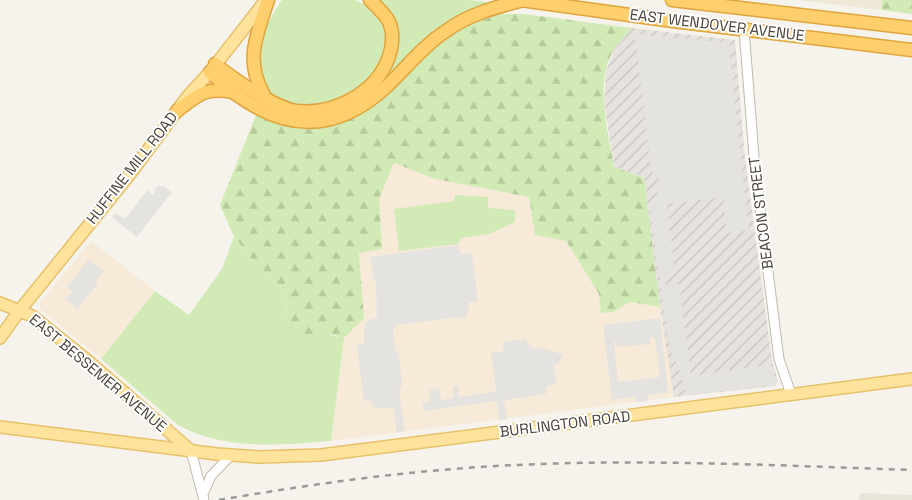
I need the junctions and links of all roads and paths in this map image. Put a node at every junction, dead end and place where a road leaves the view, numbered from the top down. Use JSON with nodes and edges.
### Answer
{"nodes":[{"id":1,"x":267,"y":0,"type":"edge"},
{"id":2,"x":370,"y":0,"type":"edge"},
{"id":3,"x":522,"y":0,"type":"edge"},
{"id":4,"x":672,"y":0,"type":"edge"},
{"id":5,"x":912,"y":28,"type":"edge"},
{"id":6,"x":744,"y":29,"type":"junction"},
{"id":7,"x":912,"y":50,"type":"edge"},
{"id":8,"x":212,"y":68,"type":"junction"},
{"id":9,"x":233,"y":92,"type":"junction"},
{"id":10,"x":265,"y":98,"type":"junction"},
{"id":11,"x":177,"y":111,"type":"junction"},
{"id":12,"x":0,"y":302,"type":"edge"},
{"id":13,"x":20,"y":310,"type":"junction"},
{"id":14,"x":0,"y":338,"type":"edge"},
{"id":15,"x":912,"y":379,"type":"edge"},
{"id":16,"x":791,"y":394,"type":"junction"},
{"id":17,"x":0,"y":427,"type":"edge"},
{"id":18,"x":190,"y":451,"type":"junction"},
{"id":19,"x":231,"y":455,"type":"junction"},
{"id":20,"x":203,"y":497,"type":"edge"}],
"edges":[{"from":1,"to":8,"type":"main road","name":"HUFFINE MILL ROAD"},
{"from":1,"to":10,"type":"highway"},
{"from":2,"to":10,"type":"highway"},
{"from":3,"to":6,"type":"highway","name":"EAST WENDOVER AVENUE"},
{"from":3,"to":9,"type":"highway"},
{"from":4,"to":5,"type":"highway","name":"EAST WENDOVER AVENUE"},
{"from":6,"to":7,"type":"highway","name":"EAST WENDOVER AVENUE"},
{"from":6,"to":16,"type":"street","name":"BEACON STREET"},
{"from":8,"to":9,"type":"highway"},
{"from":8,"to":10,"type":"highway"},
{"from":8,"to":11,"type":"main road","name":"HUFFINE MILL ROAD"},
{"from":9,"to":11,"type":"highway"},
{"from":11,"to":13,"type":"main road","name":"HUFFINE MILL ROAD"},
{"from":12,"to":13,"type":"main road","name":"EAST BESSEMER AVENUE"},
{"from":13,"to":14,"type":"main road","name":"HUFFINE MILL ROAD"},
{"from":13,"to":18,"type":"main road","name":"EAST BESSEMER AVENUE"},
{"from":15,"to":16,"type":"main road","name":"BURLINGTON ROAD"},
{"from":16,"to":19,"type":"main road","name":"BURLINGTON ROAD"},
{"from":17,"to":18,"type":"main road","name":"BURLINGTON ROAD"},
{"from":18,"to":19,"type":"main road","name":"BURLINGTON ROAD"},
{"from":18,"to":20,"type":"street"},
{"from":19,"to":20,"type":"street"}]}
